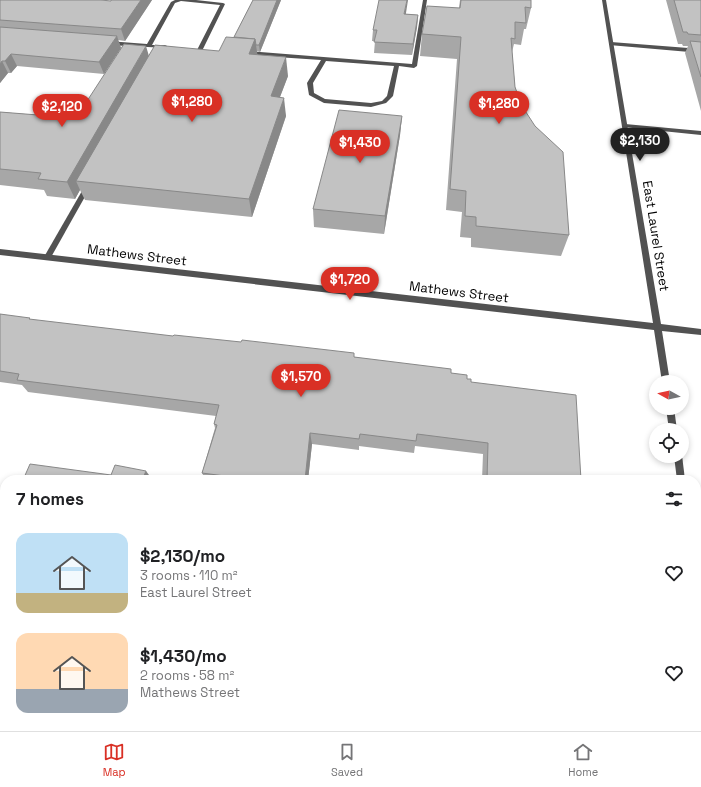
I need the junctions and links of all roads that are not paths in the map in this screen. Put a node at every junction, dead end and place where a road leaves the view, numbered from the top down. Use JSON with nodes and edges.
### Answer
{"nodes":[{"id":1,"x":425,"y":0,"type":"edge"},
{"id":2,"x":604,"y":0,"type":"edge"},
{"id":3,"x":102,"y":42,"type":"edge"},
{"id":4,"x":611,"y":44,"type":"junction"},
{"id":5,"x":149,"y":46,"type":"junction"},
{"id":6,"x":165,"y":47,"type":"junction"},
{"id":7,"x":172,"y":48,"type":"edge"},
{"id":8,"x":193,"y":49,"type":"edge"},
{"id":9,"x":200,"y":50,"type":"junction"},
{"id":10,"x":208,"y":50,"type":"edge"},
{"id":11,"x":701,"y":51,"type":"edge"},
{"id":12,"x":239,"y":53,"type":"edge"},
{"id":13,"x":161,"y":54,"type":"edge"},
{"id":14,"x":324,"y":59,"type":"junction"},
{"id":15,"x":397,"y":65,"type":"junction"},
{"id":16,"x":625,"y":126,"type":"junction"},
{"id":17,"x":701,"y":133,"type":"edge"},
{"id":18,"x":93,"y":178,"type":"edge"},
{"id":19,"x":0,"y":252,"type":"edge"},
{"id":20,"x":48,"y":257,"type":"junction"},
{"id":21,"x":657,"y":328,"type":"junction"},
{"id":22,"x":701,"y":332,"type":"edge"},
{"id":23,"x":665,"y":375,"type":"edge"},
{"id":24,"x":679,"y":463,"type":"edge"},
{"id":25,"x":680,"y":475,"type":"edge"}],
"edges":[{"from":1,"to":15,"type":"street"},
{"from":2,"to":4,"type":"street","name":"East Laurel Street"},
{"from":3,"to":5,"type":"street"},
{"from":4,"to":11,"type":"street"},
{"from":4,"to":16,"type":"street","name":"East Laurel Street"},
{"from":5,"to":6,"type":"street"},
{"from":5,"to":9,"type":"street"},
{"from":6,"to":7,"type":"street"},
{"from":6,"to":13,"type":"street"},
{"from":8,"to":9,"type":"street"},
{"from":9,"to":10,"type":"street"},
{"from":12,"to":14,"type":"street"},
{"from":14,"to":15,"type":"street"},
{"from":14,"to":15,"type":"street"},
{"from":16,"to":17,"type":"street"},
{"from":16,"to":21,"type":"street","name":"East Laurel Street"},
{"from":18,"to":20,"type":"street"},
{"from":19,"to":20,"type":"street","name":"Mathews Street"},
{"from":20,"to":21,"type":"street","name":"Mathews Street"},
{"from":21,"to":22,"type":"street","name":"Mathews Street"},
{"from":21,"to":23,"type":"street","name":"East Laurel Street"},
{"from":24,"to":25,"type":"street"}]}
